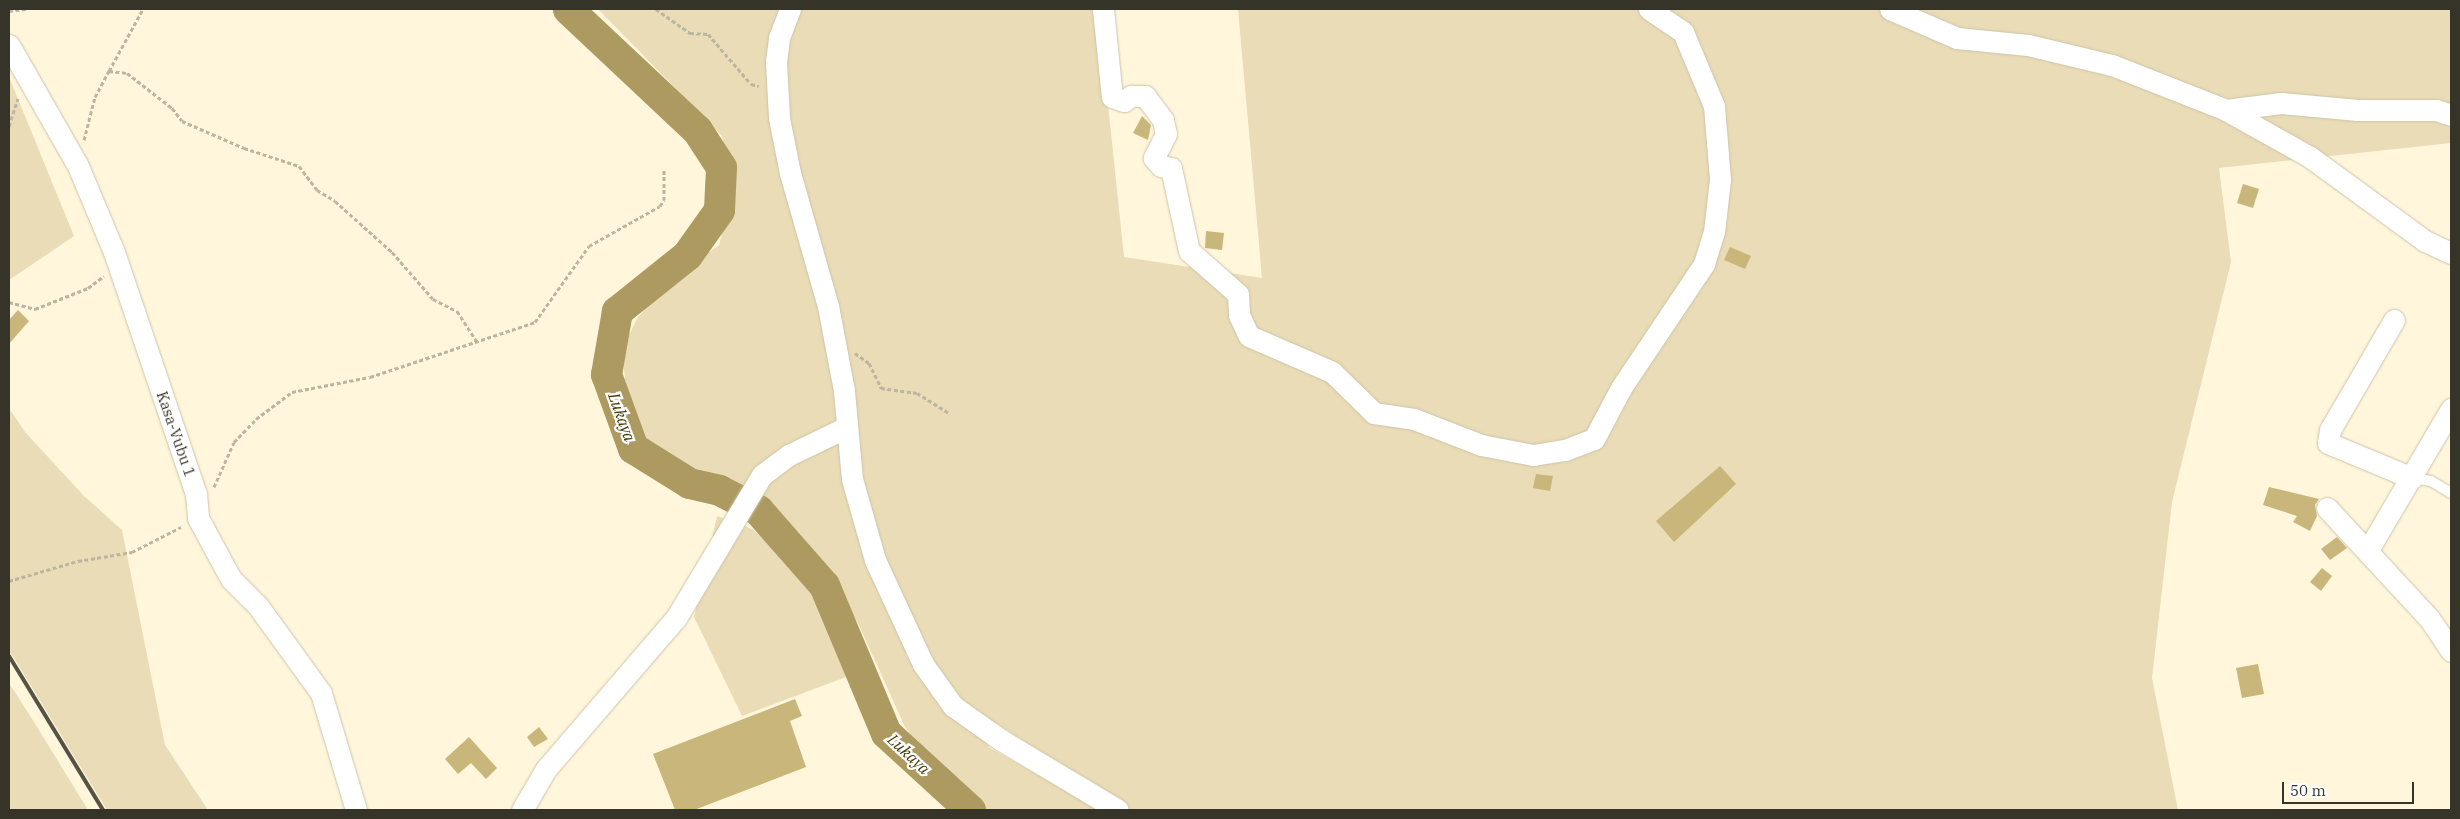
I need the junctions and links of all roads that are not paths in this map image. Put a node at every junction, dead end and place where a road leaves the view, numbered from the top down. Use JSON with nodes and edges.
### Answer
{"nodes":[{"id":1,"x":790,"y":9,"type":"edge"},
{"id":2,"x":1103,"y":9,"type":"edge"},
{"id":3,"x":1649,"y":9,"type":"edge"},
{"id":4,"x":1890,"y":9,"type":"edge"},
{"id":5,"x":9,"y":45,"type":"edge"},
{"id":6,"x":2226,"y":110,"type":"junction"},
{"id":7,"x":2451,"y":115,"type":"edge"},
{"id":8,"x":2451,"y":253,"type":"edge"},
{"id":9,"x":2394,"y":320,"type":"dead end"},
{"id":10,"x":2451,"y":408,"type":"edge"},
{"id":11,"x":847,"y":427,"type":"junction"},
{"id":12,"x":2412,"y":478,"type":"junction"},
{"id":13,"x":2451,"y":494,"type":"edge"},
{"id":14,"x":2327,"y":508,"type":"dead end"},
{"id":15,"x":2368,"y":550,"type":"junction"},
{"id":16,"x":2451,"y":651,"type":"edge"},
{"id":17,"x":356,"y":810,"type":"edge"},
{"id":18,"x":522,"y":810,"type":"edge"},
{"id":19,"x":1118,"y":810,"type":"edge"}],
"edges":[{"from":1,"to":11,"type":"street"},
{"from":2,"to":3,"type":"street"},
{"from":4,"to":6,"type":"street"},
{"from":5,"to":17,"type":"street","name":"Kasa-Vubu 1"},
{"from":6,"to":7,"type":"street"},
{"from":6,"to":8,"type":"street"},
{"from":9,"to":12,"type":"street"},
{"from":10,"to":12,"type":"street"},
{"from":11,"to":18,"type":"street"},
{"from":11,"to":19,"type":"street"},
{"from":12,"to":13,"type":"lane"},
{"from":12,"to":15,"type":"street"},
{"from":14,"to":15,"type":"street"},
{"from":15,"to":16,"type":"street"}]}
